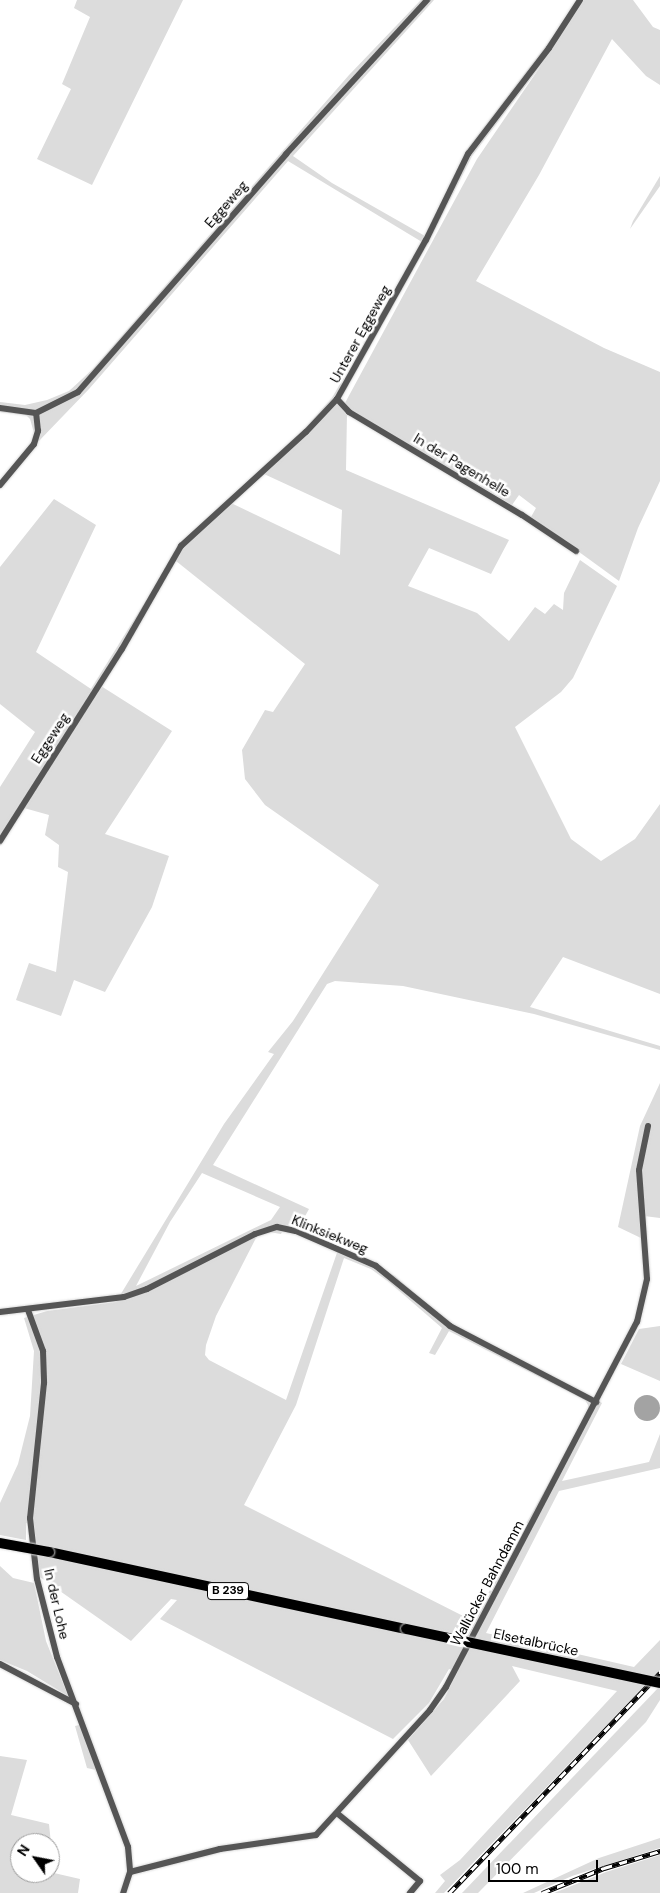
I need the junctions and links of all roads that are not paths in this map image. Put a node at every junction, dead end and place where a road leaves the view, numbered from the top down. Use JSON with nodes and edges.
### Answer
{"nodes":[{"id":1,"x":427,"y":0,"type":"edge"},
{"id":2,"x":580,"y":0,"type":"edge"},
{"id":3,"x":337,"y":399,"type":"junction"},
{"id":4,"x":0,"y":408,"type":"edge"},
{"id":5,"x":36,"y":413,"type":"junction"},
{"id":6,"x":0,"y":485,"type":"edge"},
{"id":7,"x":576,"y":551,"type":"dead end"},
{"id":8,"x":122,"y":648,"type":"joint"},
{"id":9,"x":0,"y":841,"type":"edge"},
{"id":10,"x":648,"y":1126,"type":"dead end"},
{"id":11,"x":28,"y":1310,"type":"junction"},
{"id":12,"x":0,"y":1312,"type":"edge"},
{"id":13,"x":596,"y":1402,"type":"junction"},
{"id":14,"x":0,"y":1543,"type":"edge"},
{"id":15,"x":0,"y":1664,"type":"edge"},
{"id":16,"x":660,"y":1683,"type":"edge"},
{"id":17,"x":76,"y":1704,"type":"junction"},
{"id":18,"x":338,"y":1814,"type":"junction"},
{"id":19,"x":130,"y":1872,"type":"junction"},
{"id":20,"x":124,"y":1893,"type":"edge"},
{"id":21,"x":410,"y":1893,"type":"edge"}],
"edges":[{"from":1,"to":5,"type":"street","name":"Eggeweg"},
{"from":2,"to":3,"type":"street","name":"Unterer Eggeweg"},
{"from":3,"to":7,"type":"street","name":"In der Pagenhelle"},
{"from":3,"to":8,"type":"street","name":"Unterer Eggeweg"},
{"from":4,"to":5,"type":"street"},
{"from":5,"to":6,"type":"street"},
{"from":8,"to":9,"type":"street","name":"Eggeweg"},
{"from":10,"to":13,"type":"street","name":"Wallücker Bahndamm"},
{"from":11,"to":12,"type":"street","name":"Klinksiekweg"},
{"from":11,"to":13,"type":"street","name":"Klinksiekweg"},
{"from":11,"to":17,"type":"street","name":"In der Lohe"},
{"from":13,"to":18,"type":"street","name":"Wallücker Bahndamm"},
{"from":14,"to":16,"type":"main road","name":"Elsetalbrücke","number":"B 239","bridge":true},
{"from":15,"to":17,"type":"street"},
{"from":17,"to":19,"type":"street","name":"In der Lohe"},
{"from":18,"to":19,"type":"street","name":"Wallücker Bahndamm"},
{"from":18,"to":21,"type":"street"},
{"from":19,"to":20,"type":"street","name":"In der Lohe"}]}
